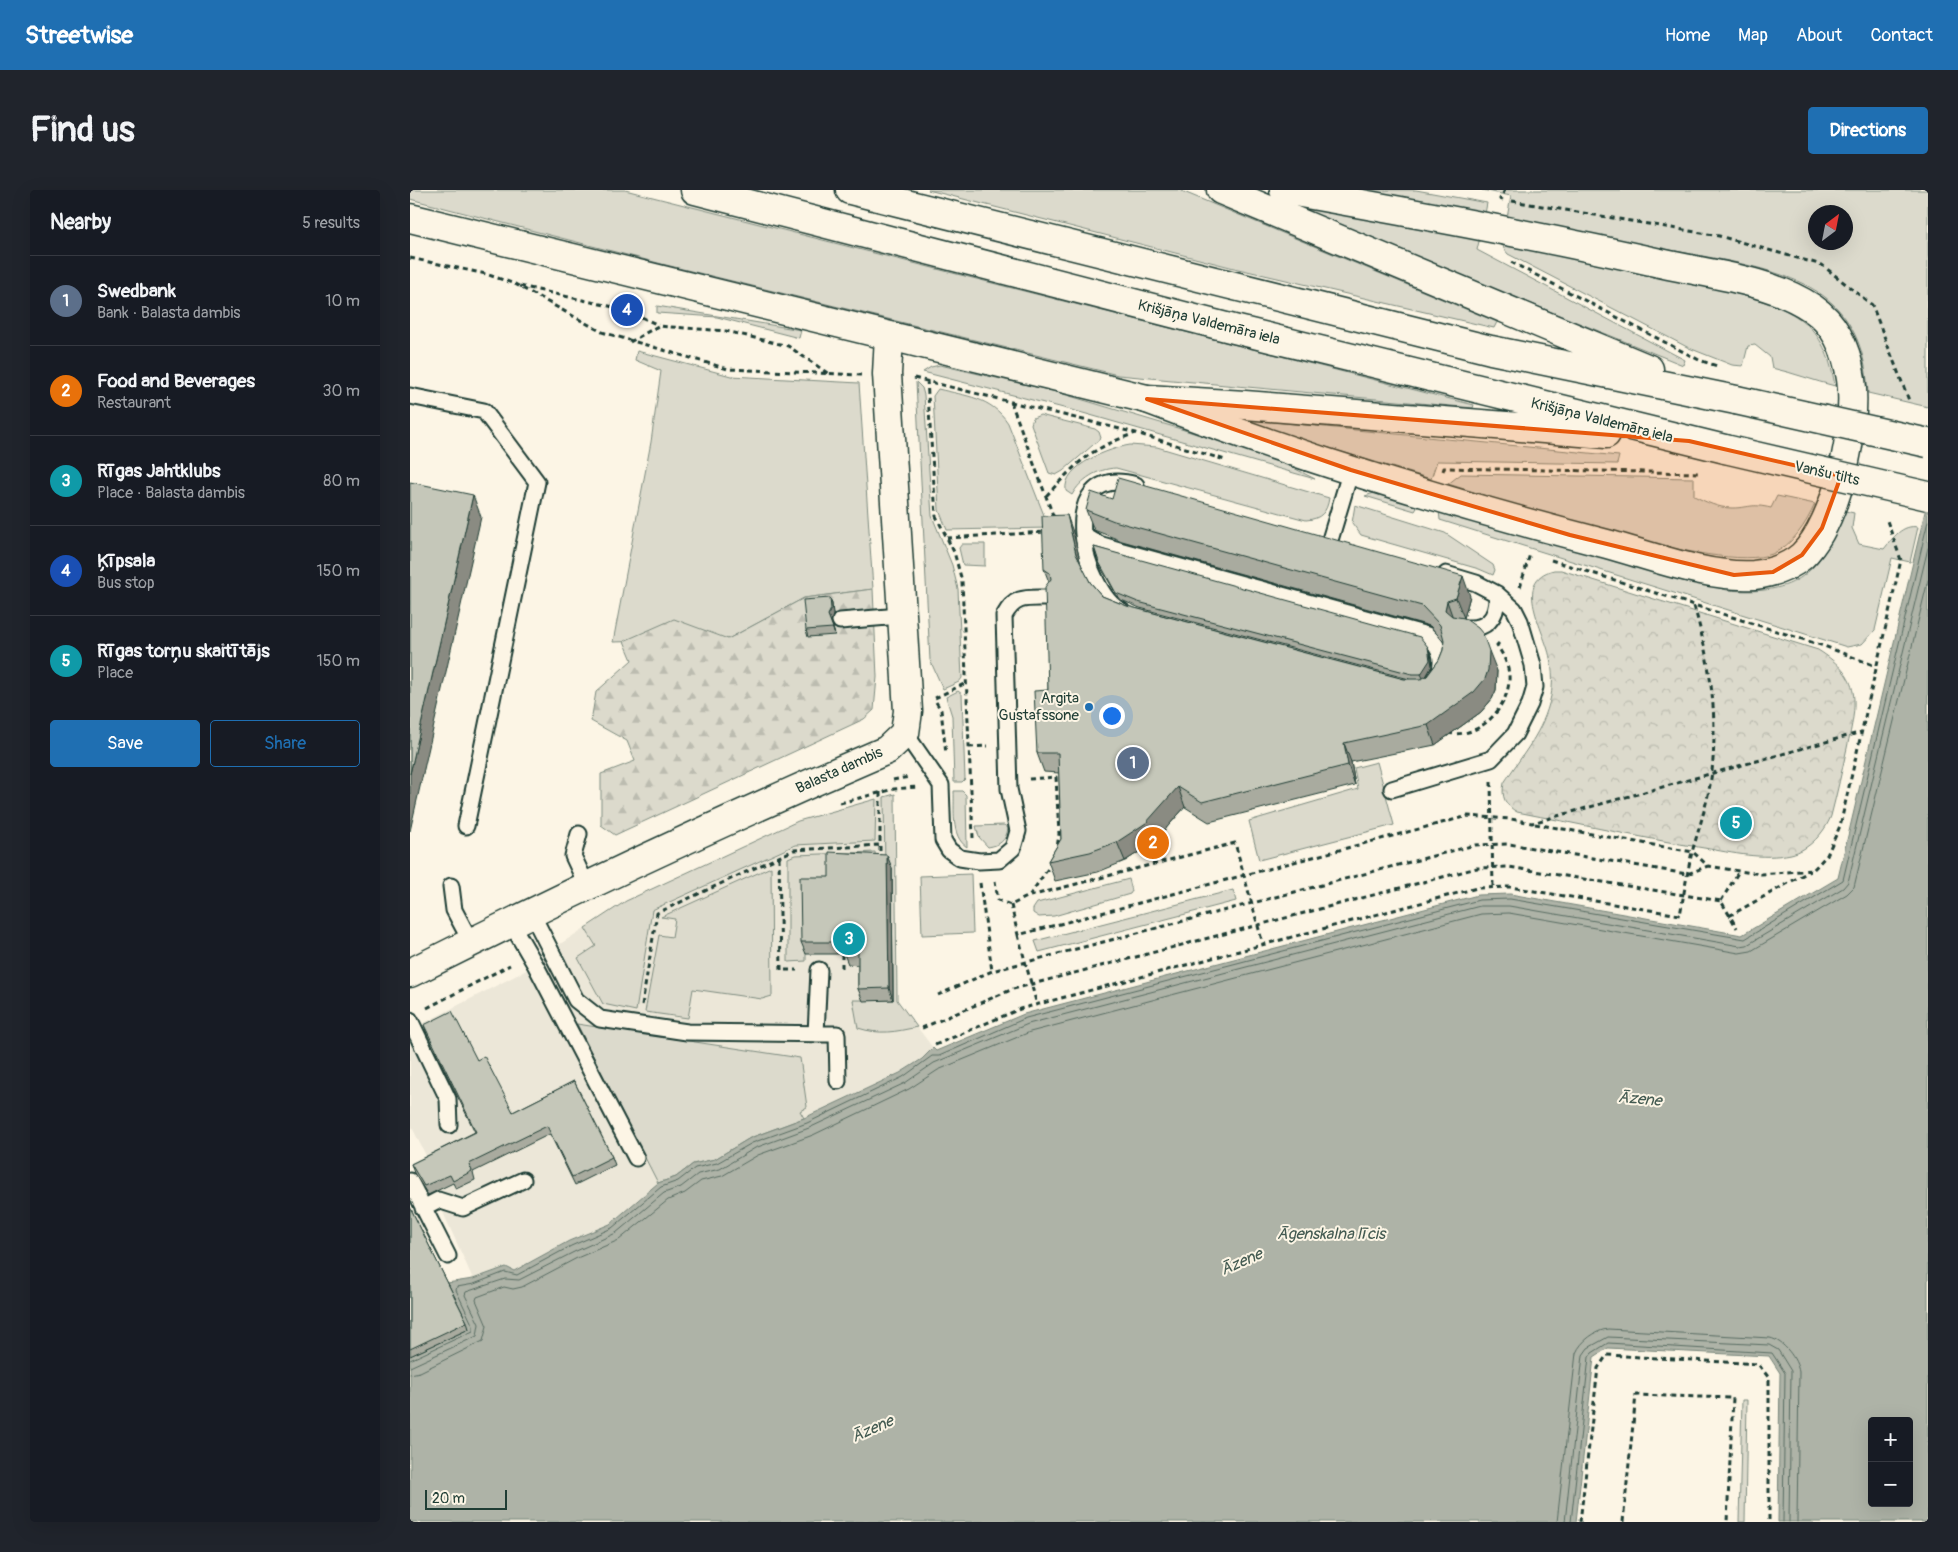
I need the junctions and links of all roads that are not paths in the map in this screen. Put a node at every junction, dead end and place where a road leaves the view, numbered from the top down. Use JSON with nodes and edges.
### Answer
{"nodes":[{"id":1,"x":695,"y":190,"type":"edge"},
{"id":2,"x":850,"y":190,"type":"edge"},
{"id":3,"x":1221,"y":190,"type":"edge"},
{"id":4,"x":1284,"y":190,"type":"edge"},
{"id":5,"x":410,"y":218,"type":"edge"},
{"id":6,"x":889,"y":336,"type":"junction"},
{"id":7,"x":1706,"y":392,"type":"junction"},
{"id":8,"x":410,"y":396,"type":"edge"},
{"id":9,"x":1147,"y":399,"type":"junction"},
{"id":10,"x":1689,"y":441,"type":"junction"},
{"id":11,"x":1928,"y":443,"type":"edge"},
{"id":12,"x":1725,"y":449,"type":"joint"},
{"id":13,"x":1351,"y":470,"type":"junction"},
{"id":14,"x":1148,"y":489,"type":"edge"},
{"id":15,"x":1928,"y":496,"type":"edge"},
{"id":16,"x":1084,"y":534,"type":"junction"},
{"id":17,"x":1312,"y":535,"type":"edge"},
{"id":18,"x":1330,"y":540,"type":"junction"},
{"id":19,"x":1348,"y":546,"type":"edge"},
{"id":20,"x":1431,"y":570,"type":"edge"},
{"id":21,"x":1497,"y":594,"type":"junction"},
{"id":22,"x":1049,"y":598,"type":"edge"},
{"id":23,"x":900,"y":616,"type":"junction"},
{"id":24,"x":1137,"y":617,"type":"edge"},
{"id":25,"x":840,"y":621,"type":"dead end"},
{"id":26,"x":1461,"y":626,"type":"edge"},
{"id":27,"x":1428,"y":689,"type":"edge"},
{"id":28,"x":905,"y":733,"type":"junction"},
{"id":29,"x":1392,"y":789,"type":"dead end"},
{"id":30,"x":466,"y":826,"type":"dead end"},
{"id":31,"x":579,"y":834,"type":"dead end"},
{"id":32,"x":451,"y":886,"type":"dead end"},
{"id":33,"x":587,"y":886,"type":"junction"},
{"id":34,"x":520,"y":917,"type":"junction"},
{"id":35,"x":471,"y":942,"type":"junction"},
{"id":36,"x":819,"y":970,"type":"road end"},
{"id":37,"x":410,"y":973,"type":"edge"},
{"id":38,"x":414,"y":1016,"type":"edge"},
{"id":39,"x":816,"y":1034,"type":"junction"},
{"id":40,"x":838,"y":1081,"type":"dead end"},
{"id":41,"x":449,"y":1125,"type":"dead end"},
{"id":42,"x":636,"y":1158,"type":"dead end"},
{"id":43,"x":524,"y":1180,"type":"dead end"},
{"id":44,"x":410,"y":1181,"type":"edge"},
{"id":45,"x":423,"y":1208,"type":"junction"},
{"id":46,"x":448,"y":1256,"type":"dead end"}],
"edges":[{"from":1,"to":10,"type":"main road","name":"Krišjāņa Valdemāra iela"},
{"from":2,"to":7,"type":"main road"},
{"from":3,"to":7,"type":"main road"},
{"from":4,"to":13,"type":"main road"},
{"from":5,"to":6,"type":"main road"},
{"from":6,"to":9,"type":"main road"},
{"from":6,"to":23,"type":"main road"},
{"from":7,"to":11,"type":"main road","bridge":true},
{"from":8,"to":30,"type":"lane"},
{"from":9,"to":10,"type":"main road"},
{"from":9,"to":13,"type":"main road"},
{"from":10,"to":12,"type":"main road","name":"Krišjāņa Valdemāra iela"},
{"from":12,"to":15,"type":"main road","name":"Vanšu tilts","bridge":true},
{"from":13,"to":18,"type":"lane"},
{"from":14,"to":16,"type":"lane"},
{"from":16,"to":24,"type":"lane"},
{"from":16,"to":27,"type":"lane"},
{"from":17,"to":18,"type":"lane"},
{"from":18,"to":19,"type":"lane"},
{"from":20,"to":21,"type":"lane"},
{"from":21,"to":26,"type":"lane"},
{"from":21,"to":29,"type":"lane"},
{"from":22,"to":28,"type":"lane"},
{"from":23,"to":25,"type":"lane"},
{"from":23,"to":28,"type":"main road"},
{"from":28,"to":33,"type":"main road","name":"Balasta dambis"},
{"from":31,"to":33,"type":"lane"},
{"from":32,"to":35,"type":"lane"},
{"from":33,"to":34,"type":"main road","name":"Balasta dambis"},
{"from":34,"to":35,"type":"main road","name":"Balasta dambis"},
{"from":34,"to":39,"type":"lane"},
{"from":34,"to":42,"type":"lane"},
{"from":35,"to":37,"type":"main road","name":"Balasta dambis"},
{"from":36,"to":39,"type":"lane"},
{"from":38,"to":41,"type":"lane"},
{"from":39,"to":40,"type":"lane"},
{"from":43,"to":45,"type":"lane"},
{"from":44,"to":45,"type":"lane"},
{"from":45,"to":46,"type":"lane"}]}
